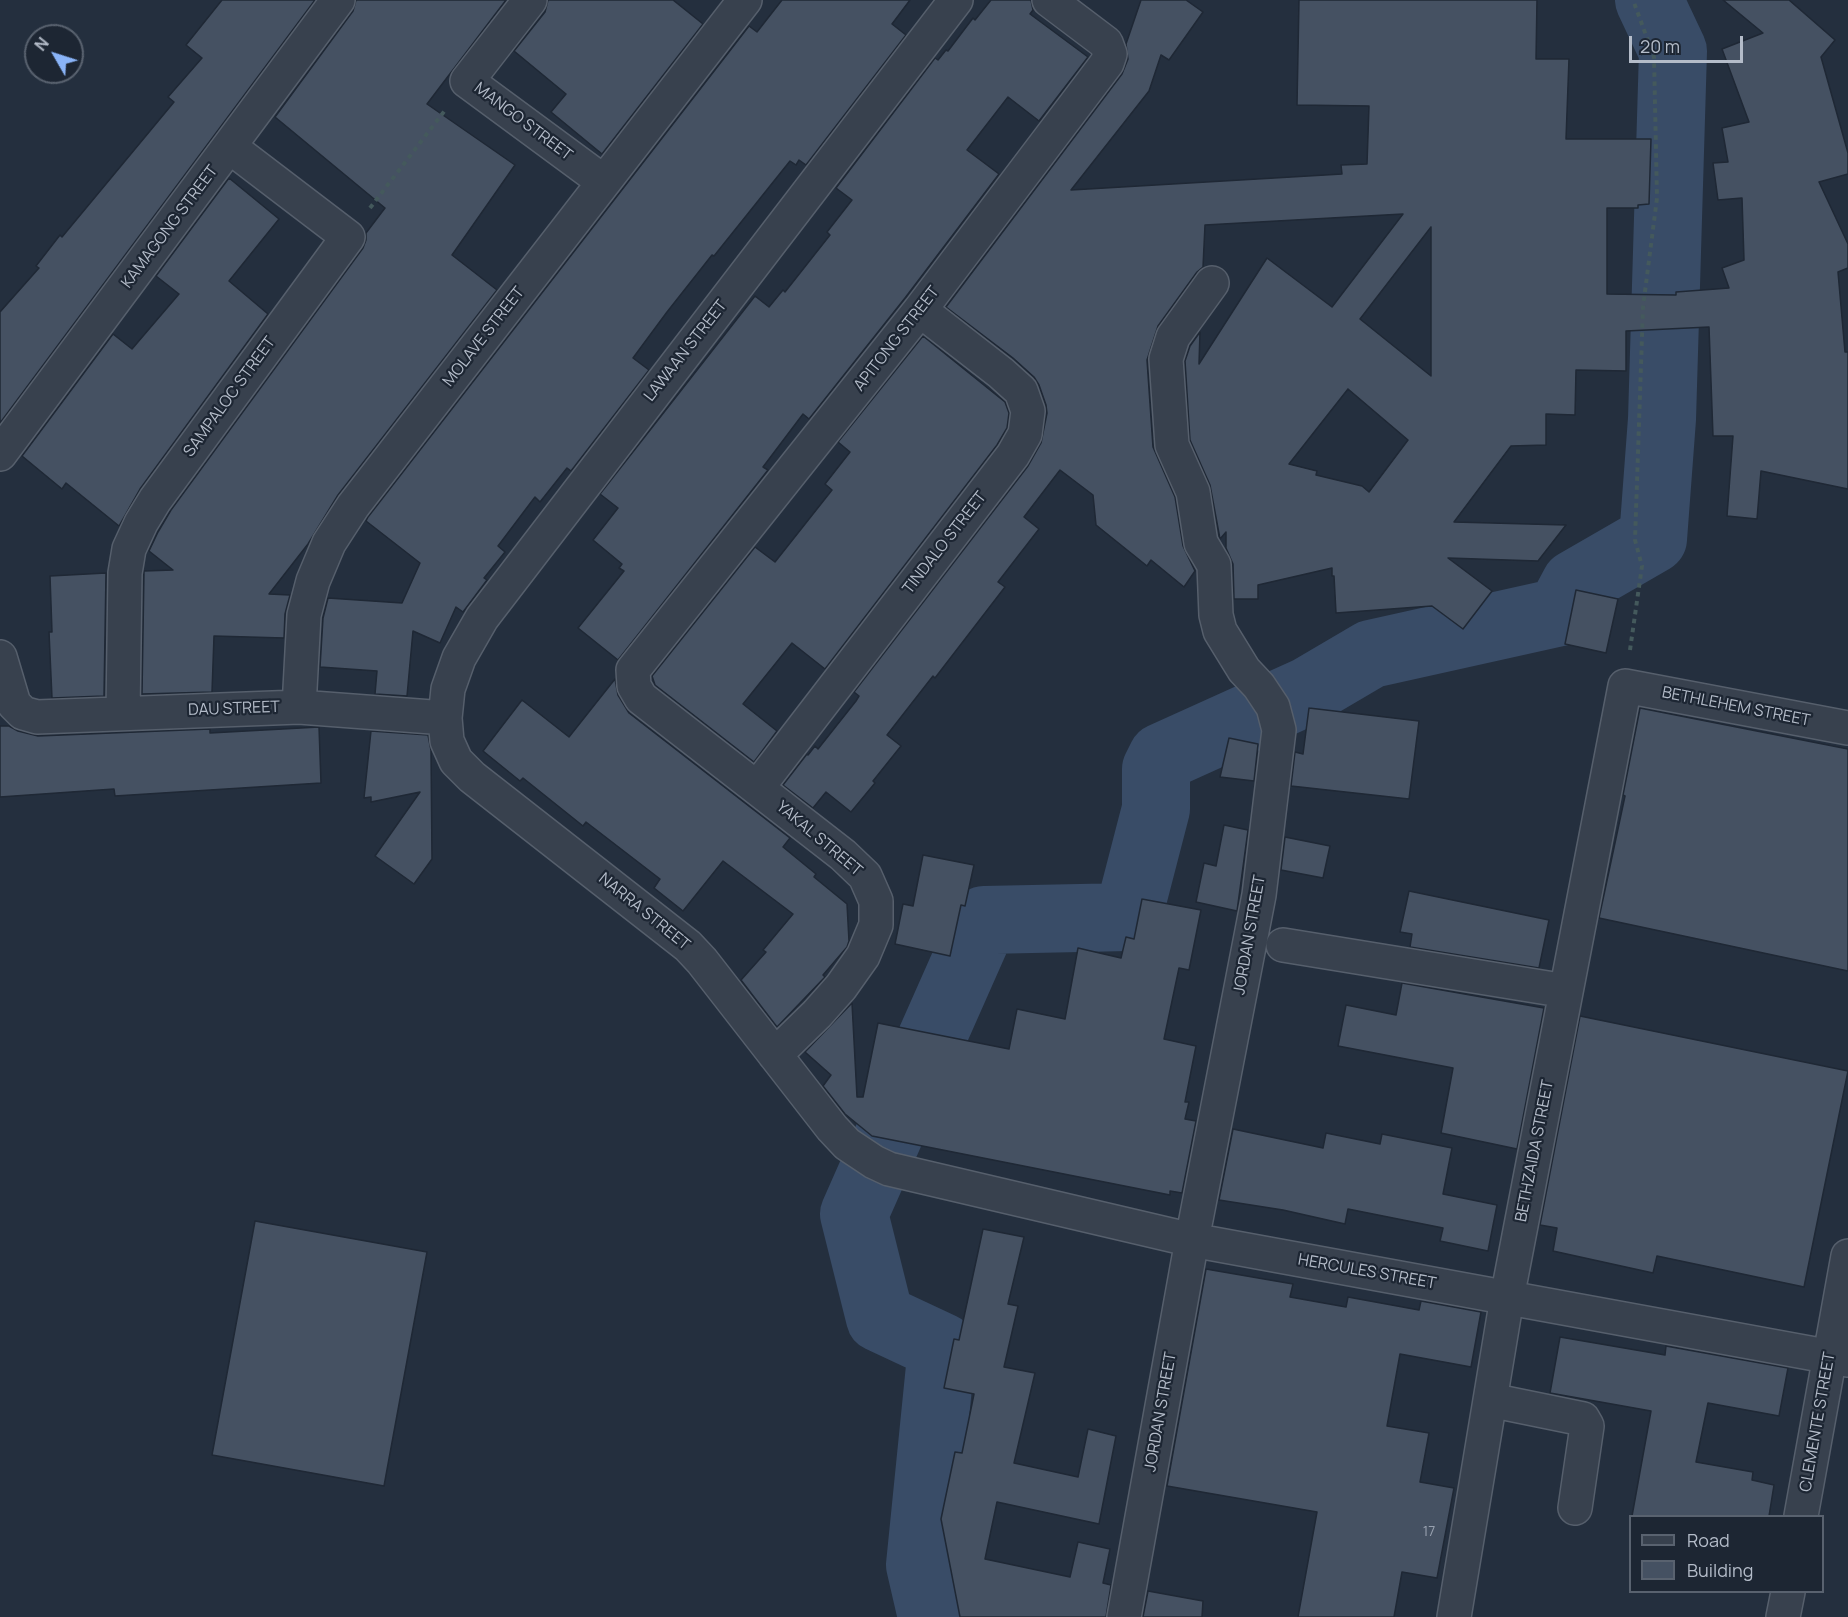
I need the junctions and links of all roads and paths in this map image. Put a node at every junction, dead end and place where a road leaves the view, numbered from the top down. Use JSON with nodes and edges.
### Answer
{"nodes":[{"id":1,"x":338,"y":0,"type":"edge"},
{"id":2,"x":531,"y":0,"type":"edge"},
{"id":3,"x":745,"y":0,"type":"edge"},
{"id":4,"x":956,"y":0,"type":"edge"},
{"id":5,"x":1048,"y":0,"type":"edge"},
{"id":6,"x":1633,"y":0,"type":"edge"},
{"id":7,"x":467,"y":81,"type":"junction"},
{"id":8,"x":230,"y":147,"type":"junction"},
{"id":9,"x":604,"y":183,"type":"junction"},
{"id":10,"x":348,"y":237,"type":"junction"},
{"id":11,"x":1212,"y":283,"type":"dead end"},
{"id":12,"x":920,"y":310,"type":"junction"},
{"id":13,"x":0,"y":454,"type":"edge"},
{"id":14,"x":0,"y":657,"type":"edge"},
{"id":15,"x":634,"y":686,"type":"joint"},
{"id":16,"x":1625,"y":686,"type":"junction"},
{"id":17,"x":300,"y":707,"type":"junction"},
{"id":18,"x":123,"y":713,"type":"junction"},
{"id":19,"x":445,"y":718,"type":"junction"},
{"id":20,"x":1848,"y":728,"type":"edge"},
{"id":21,"x":757,"y":788,"type":"junction"},
{"id":22,"x":1283,"y":945,"type":"dead end"},
{"id":23,"x":1566,"y":991,"type":"junction"},
{"id":24,"x":775,"y":1055,"type":"junction"},
{"id":25,"x":889,"y":1168,"type":"joint"},
{"id":26,"x":1192,"y":1240,"type":"junction"},
{"id":27,"x":1848,"y":1256,"type":"edge"},
{"id":28,"x":1507,"y":1298,"type":"junction"},
{"id":29,"x":1839,"y":1358,"type":"edge"},
{"id":30,"x":1490,"y":1400,"type":"junction"},
{"id":31,"x":1575,"y":1509,"type":"dead end"},
{"id":32,"x":1801,"y":1515,"type":"edge"},
{"id":33,"x":1788,"y":1593,"type":"edge"},
{"id":34,"x":1124,"y":1617,"type":"edge"},
{"id":35,"x":1454,"y":1617,"type":"edge"},
{"id":36,"x":1783,"y":1617,"type":"edge"}],
"edges":[{"from":1,"to":8,"type":"street","name":"KAMAGONG STREET"},
{"from":2,"to":7,"type":"street","name":"MANGO STREET"},
{"from":3,"to":9,"type":"street","name":"MOLAVE STREET"},
{"from":4,"to":19,"type":"street","name":"LAWAAN STREET"},
{"from":5,"to":12,"type":"street","name":"APITONG STREET"},
{"from":6,"to":16,"type":"path"},
{"from":7,"to":9,"type":"street","name":"MANGO STREET"},
{"from":7,"to":10,"type":"path"},
{"from":8,"to":10,"type":"street"},
{"from":8,"to":13,"type":"street","name":"KAMAGONG STREET"},
{"from":9,"to":17,"type":"street","name":"MOLAVE STREET"},
{"from":10,"to":18,"type":"street","name":"SAMPALOC STREET"},
{"from":11,"to":26,"type":"street","name":"JORDAN STREET"},
{"from":12,"to":15,"type":"street","name":"APITONG STREET"},
{"from":12,"to":21,"type":"street","name":"TINDALO STREET"},
{"from":14,"to":18,"type":"street","name":"DAU STREET"},
{"from":15,"to":21,"type":"street","name":"YAKAL STREET"},
{"from":16,"to":20,"type":"street","name":"BETHLEHEM STREET"},
{"from":16,"to":23,"type":"street","name":"BETHZAIDA STREET"},
{"from":17,"to":18,"type":"street","name":"DAU STREET"},
{"from":17,"to":19,"type":"street","name":"DAU STREET"},
{"from":19,"to":24,"type":"street","name":"NARRA STREET"},
{"from":21,"to":24,"type":"street","name":"YAKAL STREET"},
{"from":22,"to":23,"type":"street"},
{"from":23,"to":28,"type":"street","name":"BETHZAIDA STREET"},
{"from":24,"to":25,"type":"street","name":"NARRA STREET"},
{"from":25,"to":26,"type":"street","name":"HERCULES STREET"},
{"from":26,"to":28,"type":"street","name":"HERCULES STREET"},
{"from":26,"to":34,"type":"street","name":"JORDAN STREET"},
{"from":27,"to":29,"type":"street","name":"CLEMENTE STREET"},
{"from":28,"to":29,"type":"street","name":"HERCULES STREET"},
{"from":28,"to":30,"type":"street","name":"BETHZAIDA STREET"},
{"from":29,"to":32,"type":"street","name":"CLEMENTE STREET"},
{"from":30,"to":31,"type":"street"},
{"from":30,"to":35,"type":"street","name":"BETHZAIDA STREET"},
{"from":33,"to":36,"type":"street"}]}
